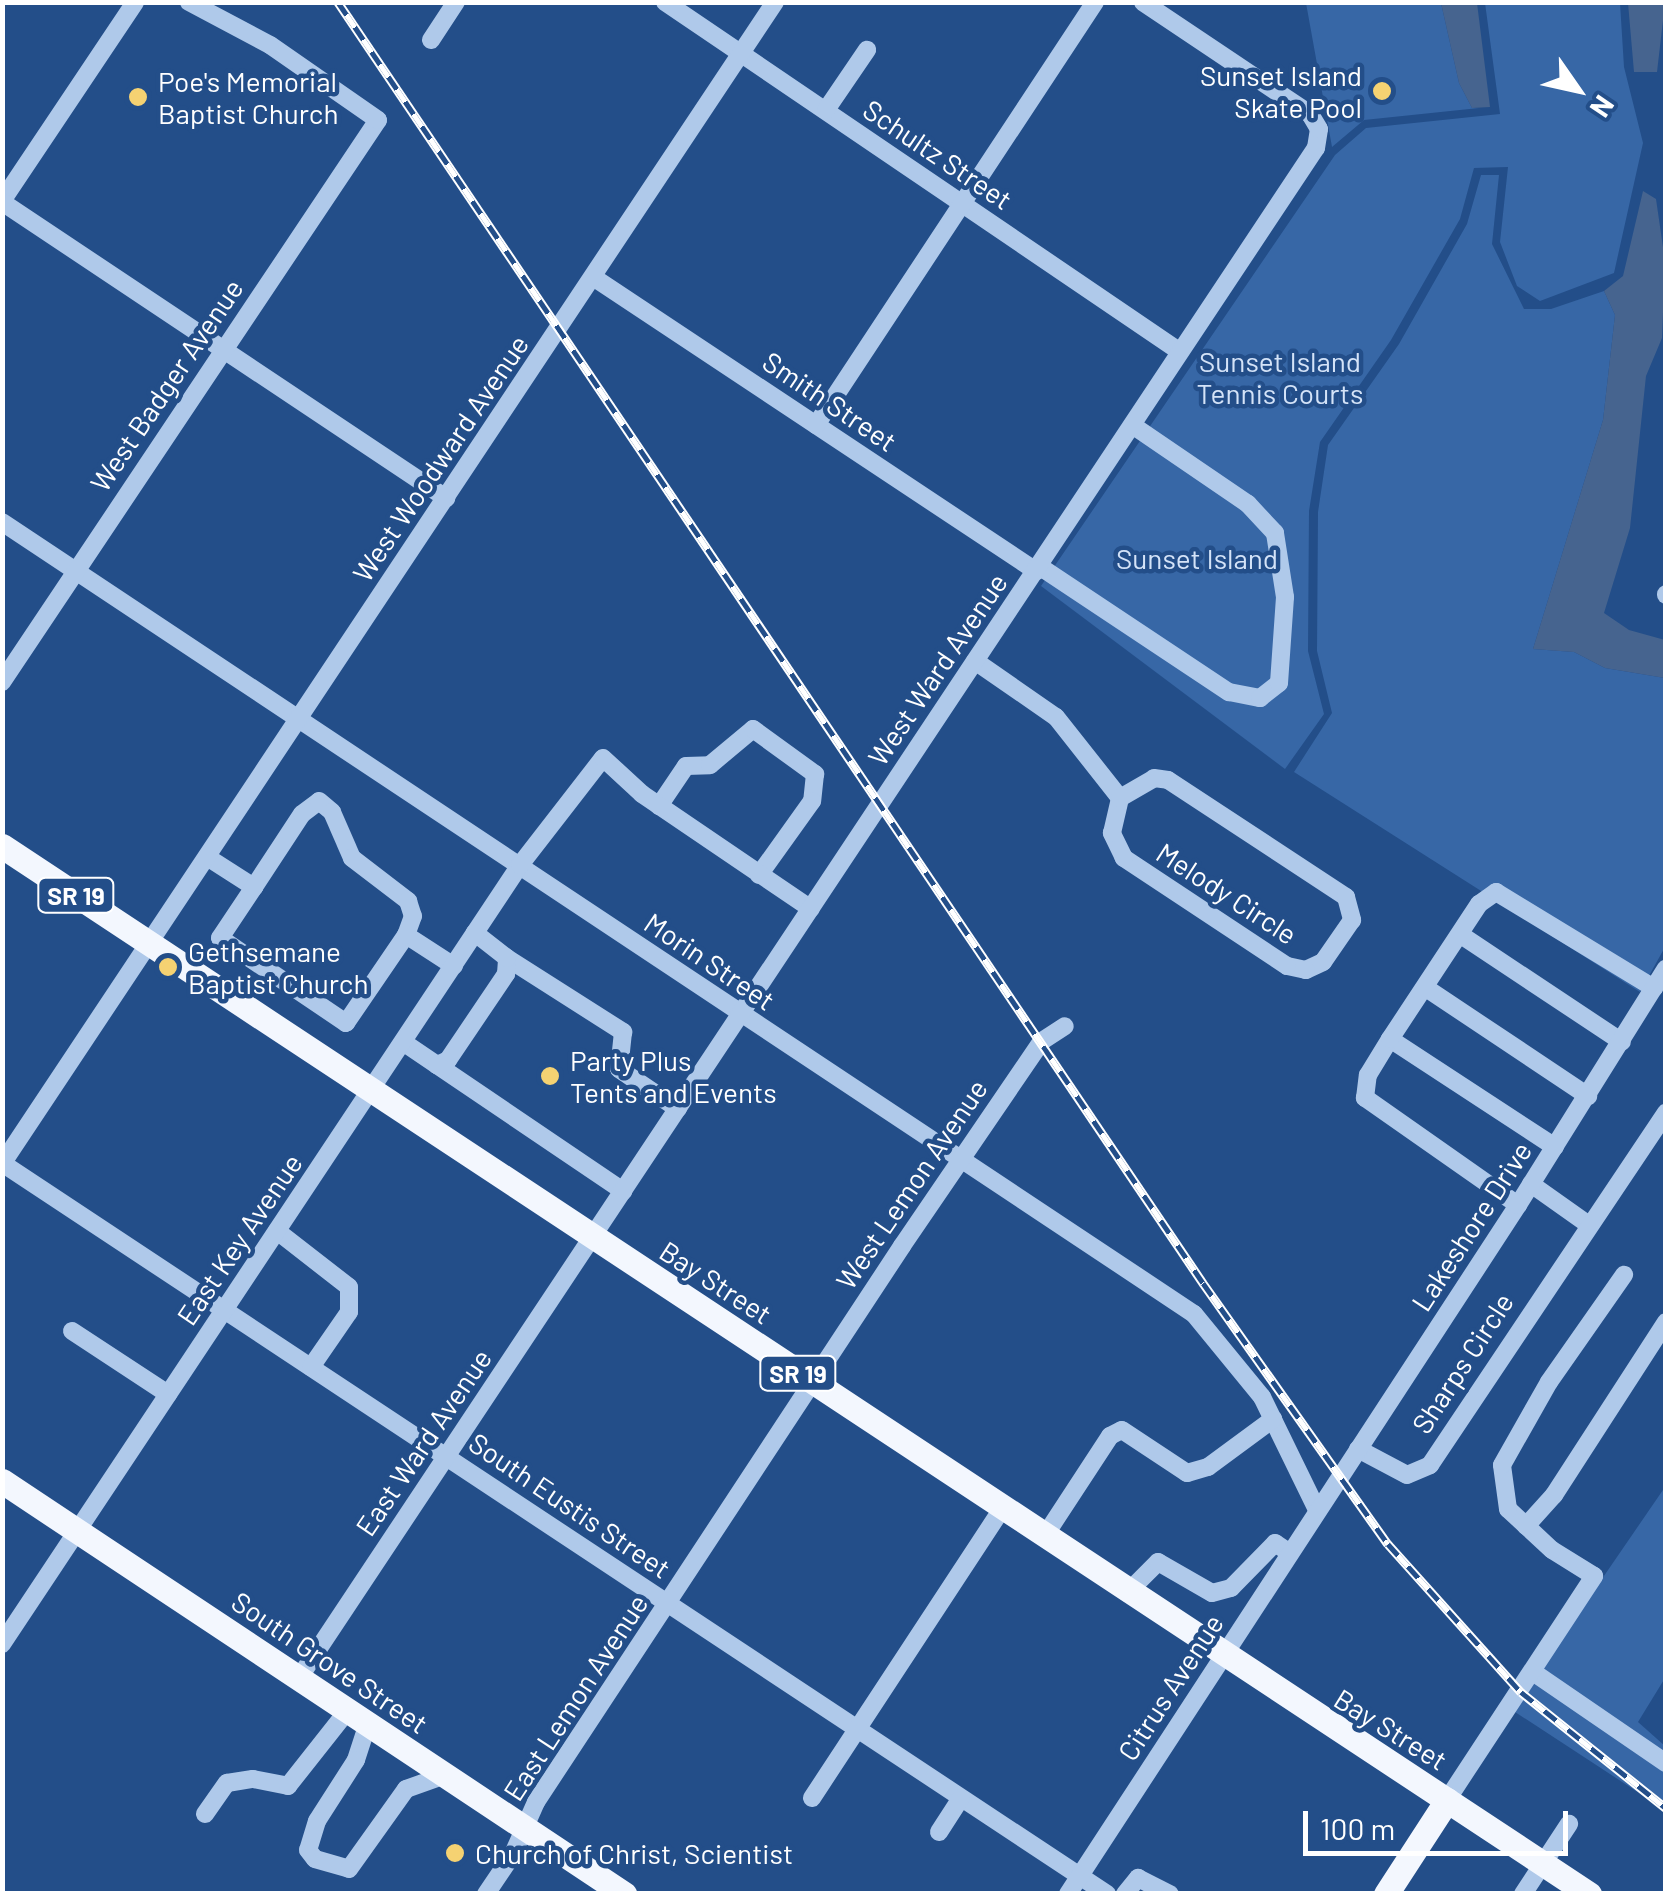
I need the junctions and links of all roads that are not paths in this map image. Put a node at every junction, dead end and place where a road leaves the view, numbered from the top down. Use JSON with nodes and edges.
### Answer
{"nodes":[{"id":1,"x":134,"y":2,"type":"edge"},
{"id":2,"x":189,"y":2,"type":"edge"},
{"id":3,"x":456,"y":2,"type":"edge"},
{"id":4,"x":775,"y":2,"type":"edge"},
{"id":5,"x":1095,"y":2,"type":"edge"},
{"id":6,"x":1144,"y":2,"type":"edge"},
{"id":7,"x":678,"y":6,"type":"edge"},
{"id":8,"x":431,"y":40,"type":"dead end"},
{"id":9,"x":867,"y":50,"type":"dead end"},
{"id":10,"x":740,"y":55,"type":"junction"},
{"id":11,"x":826,"y":110,"type":"junction"},
{"id":12,"x":2,"y":202,"type":"edge"},
{"id":13,"x":962,"y":203,"type":"junction"},
{"id":14,"x":592,"y":277,"type":"junction"},
{"id":15,"x":224,"y":349,"type":"junction"},
{"id":16,"x":1179,"y":351,"type":"junction"},
{"id":17,"x":1132,"y":424,"type":"junction"},
{"id":18,"x":816,"y":425,"type":"junction"},
{"id":19,"x":446,"y":498,"type":"junction"},
{"id":20,"x":2,"y":522,"type":"edge"},
{"id":21,"x":1038,"y":568,"type":"junction"},
{"id":22,"x":74,"y":570,"type":"junction"},
{"id":23,"x":975,"y":661,"type":"junction"},
{"id":24,"x":2,"y":682,"type":"edge"},
{"id":25,"x":298,"y":720,"type":"junction"},
{"id":26,"x":1120,"y":798,"type":"junction"},
{"id":27,"x":659,"y":806,"type":"junction"},
{"id":28,"x":2,"y":846,"type":"edge"},
{"id":29,"x":208,"y":857,"type":"junction"},
{"id":30,"x":520,"y":865,"type":"junction"},
{"id":31,"x":759,"y":875,"type":"junction"},
{"id":32,"x":254,"y":886,"type":"junction"},
{"id":33,"x":811,"y":909,"type":"junction"},
{"id":34,"x":475,"y":933,"type":"junction"},
{"id":35,"x":406,"y":935,"type":"junction"},
{"id":36,"x":1461,"y":935,"type":"junction"},
{"id":37,"x":150,"y":944,"type":"junction"},
{"id":38,"x":508,"y":958,"type":"junction"},
{"id":39,"x":454,"y":966,"type":"junction"},
{"id":40,"x":1666,"y":968,"type":"edge"},
{"id":41,"x":1426,"y":988,"type":"junction"},
{"id":42,"x":1654,"y":988,"type":"junction"},
{"id":43,"x":740,"y":1016,"type":"junction"},
{"id":44,"x":1064,"y":1026,"type":"dead end"},
{"id":45,"x":1390,"y":1040,"type":"junction"},
{"id":46,"x":403,"y":1042,"type":"junction"},
{"id":47,"x":1622,"y":1042,"type":"junction"},
{"id":48,"x":437,"y":1065,"type":"junction"},
{"id":49,"x":371,"y":1090,"type":"junction"},
{"id":50,"x":1588,"y":1096,"type":"junction"},
{"id":51,"x":678,"y":1109,"type":"junction"},
{"id":52,"x":1666,"y":1113,"type":"edge"},
{"id":53,"x":1555,"y":1147,"type":"junction"},
{"id":54,"x":962,"y":1158,"type":"junction"},
{"id":55,"x":3,"y":1163,"type":"edge"},
{"id":56,"x":1532,"y":1184,"type":"junction"},
{"id":57,"x":623,"y":1191,"type":"junction"},
{"id":58,"x":1518,"y":1206,"type":"junction"},
{"id":59,"x":1589,"y":1226,"type":"junction"},
{"id":60,"x":277,"y":1231,"type":"junction"},
{"id":61,"x":592,"y":1236,"type":"junction"},
{"id":62,"x":1624,"y":1275,"type":"dead end"},
{"id":63,"x":225,"y":1310,"type":"junction"},
{"id":64,"x":1666,"y":1322,"type":"edge"},
{"id":65,"x":72,"y":1331,"type":"dead end"},
{"id":66,"x":311,"y":1367,"type":"junction"},
{"id":67,"x":814,"y":1383,"type":"junction"},
{"id":68,"x":168,"y":1394,"type":"junction"},
{"id":69,"x":1273,"y":1419,"type":"junction"},
{"id":70,"x":1358,"y":1449,"type":"junction"},
{"id":71,"x":448,"y":1457,"type":"junction"},
{"id":72,"x":2,"y":1481,"type":"edge"},
{"id":73,"x":1002,"y":1509,"type":"junction"},
{"id":74,"x":1318,"y":1510,"type":"junction"},
{"id":75,"x":1526,"y":1526,"type":"junction"},
{"id":76,"x":78,"y":1530,"type":"junction"},
{"id":77,"x":1044,"y":1537,"type":"junction"},
{"id":78,"x":1290,"y":1553,"type":"junction"},
{"id":79,"x":1127,"y":1593,"type":"junction"},
{"id":80,"x":669,"y":1604,"type":"junction"},
{"id":81,"x":2,"y":1644,"type":"edge"},
{"id":82,"x":1223,"y":1657,"type":"junction"},
{"id":83,"x":1533,"y":1672,"type":"junction"},
{"id":84,"x":299,"y":1678,"type":"junction"},
{"id":85,"x":358,"y":1717,"type":"junction"},
{"id":86,"x":858,"y":1729,"type":"junction"},
{"id":87,"x":1666,"y":1763,"type":"edge"},
{"id":88,"x":445,"y":1775,"type":"junction"},
{"id":89,"x":812,"y":1798,"type":"dead end"},
{"id":90,"x":961,"y":1798,"type":"junction"},
{"id":91,"x":1447,"y":1800,"type":"junction"},
{"id":92,"x":205,"y":1814,"type":"dead end"},
{"id":93,"x":1569,"y":1824,"type":"dead end"},
{"id":94,"x":524,"y":1827,"type":"junction"},
{"id":95,"x":939,"y":1832,"type":"dead end"},
{"id":96,"x":1544,"y":1864,"type":"junction"},
{"id":97,"x":1079,"y":1876,"type":"junction"},
{"id":98,"x":486,"y":1894,"type":"edge"},
{"id":99,"x":624,"y":1894,"type":"edge"},
{"id":100,"x":1068,"y":1894,"type":"edge"},
{"id":101,"x":1107,"y":1894,"type":"edge"},
{"id":102,"x":1125,"y":1894,"type":"edge"},
{"id":103,"x":1170,"y":1894,"type":"edge"},
{"id":104,"x":1386,"y":1894,"type":"edge"},
{"id":105,"x":1523,"y":1894,"type":"edge"},
{"id":106,"x":1589,"y":1894,"type":"edge"}],
"edges":[{"from":1,"to":12,"type":"street"},
{"from":2,"to":15,"type":"street","name":"West Badger Avenue"},
{"from":3,"to":8,"type":"street"},
{"from":4,"to":10,"type":"street","name":"West Woodward Avenue"},
{"from":5,"to":13,"type":"street"},
{"from":6,"to":16,"type":"street","name":"West Ward Avenue"},
{"from":7,"to":10,"type":"street","name":"Schultz Street"},
{"from":9,"to":11,"type":"street"},
{"from":10,"to":11,"type":"street","name":"Schultz Street"},
{"from":10,"to":14,"type":"street","name":"West Woodward Avenue"},
{"from":11,"to":13,"type":"street","name":"Schultz Street"},
{"from":12,"to":15,"type":"street"},
{"from":13,"to":16,"type":"street","name":"Schultz Street"},
{"from":13,"to":18,"type":"street"},
{"from":14,"to":18,"type":"street","name":"Smith Street"},
{"from":14,"to":19,"type":"street","name":"West Woodward Avenue"},
{"from":15,"to":19,"type":"street"},
{"from":15,"to":22,"type":"street","name":"West Badger Avenue"},
{"from":16,"to":17,"type":"street","name":"West Ward Avenue"},
{"from":17,"to":21,"type":"street","name":"West Ward Avenue"},
{"from":17,"to":21,"type":"street","name":"Smith Street"},
{"from":18,"to":21,"type":"street","name":"Smith Street"},
{"from":19,"to":25,"type":"street","name":"West Woodward Avenue"},
{"from":20,"to":22,"type":"street","name":"Morin Street"},
{"from":21,"to":23,"type":"street","name":"West Ward Avenue"},
{"from":22,"to":24,"type":"street","name":"West Badger Avenue"},
{"from":22,"to":25,"type":"street","name":"Morin Street"},
{"from":23,"to":26,"type":"street"},
{"from":23,"to":33,"type":"street","name":"West Ward Avenue"},
{"from":25,"to":29,"type":"street","name":"West Woodward Avenue"},
{"from":25,"to":30,"type":"street","name":"Morin Street"},
{"from":26,"to":26,"type":"street","name":"Melody Circle"},
{"from":27,"to":30,"type":"street","name":"East Key Avenue"},
{"from":27,"to":31,"type":"street"},
{"from":27,"to":31,"type":"street"},
{"from":28,"to":37,"type":"main road","name":"Bay Street","number":"SR 19"},
{"from":29,"to":32,"type":"street"},
{"from":29,"to":37,"type":"street","name":"West Woodward Avenue"},
{"from":30,"to":34,"type":"street","name":"East Key Avenue"},
{"from":30,"to":43,"type":"street","name":"Morin Street"},
{"from":31,"to":33,"type":"street"},
{"from":32,"to":35,"type":"street"},
{"from":32,"to":35,"type":"street"},
{"from":33,"to":43,"type":"street","name":"West Ward Avenue"},
{"from":34,"to":38,"type":"street"},
{"from":34,"to":39,"type":"street","name":"East Key Avenue"},
{"from":35,"to":39,"type":"street"},
{"from":36,"to":41,"type":"street"},
{"from":36,"to":42,"type":"street"},
{"from":36,"to":47,"type":"street"},
{"from":37,"to":49,"type":"main road","name":"Bay Street","number":"SR 19"},
{"from":37,"to":55,"type":"street","name":"West Woodward Avenue"},
{"from":38,"to":48,"type":"street"},
{"from":38,"to":51,"type":"street"},
{"from":39,"to":46,"type":"street","name":"East Key Avenue"},
{"from":40,"to":42,"type":"street","name":"Lakeshore Drive"},
{"from":41,"to":45,"type":"street"},
{"from":41,"to":50,"type":"street"},
{"from":42,"to":47,"type":"street","name":"Lakeshore Drive"},
{"from":43,"to":51,"type":"street","name":"West Ward Avenue"},
{"from":43,"to":54,"type":"street","name":"Morin Street"},
{"from":44,"to":54,"type":"street","name":"West Lemon Avenue"},
{"from":45,"to":53,"type":"street"},
{"from":45,"to":58,"type":"street"},
{"from":46,"to":48,"type":"street"},
{"from":46,"to":49,"type":"street","name":"East Key Avenue"},
{"from":47,"to":50,"type":"street","name":"Lakeshore Drive"},
{"from":48,"to":57,"type":"street"},
{"from":49,"to":60,"type":"street","name":"East Key Avenue"},
{"from":49,"to":61,"type":"main road","name":"Bay Street","number":"SR 19"},
{"from":50,"to":53,"type":"street","name":"Lakeshore Drive"},
{"from":51,"to":57,"type":"street","name":"West Ward Avenue"},
{"from":52,"to":59,"type":"street","name":"Sharps Circle"},
{"from":53,"to":56,"type":"street","name":"Lakeshore Drive"},
{"from":54,"to":67,"type":"street","name":"West Lemon Avenue"},
{"from":54,"to":69,"type":"street","name":"Morin Street"},
{"from":55,"to":63,"type":"street","name":"South Eustis Street"},
{"from":56,"to":58,"type":"street","name":"Lakeshore Drive"},
{"from":56,"to":59,"type":"street"},
{"from":57,"to":61,"type":"street","name":"West Ward Avenue"},
{"from":58,"to":70,"type":"street","name":"Lakeshore Drive"},
{"from":59,"to":70,"type":"street","name":"Sharps Circle"},
{"from":60,"to":63,"type":"street","name":"East Key Avenue"},
{"from":60,"to":66,"type":"street"},
{"from":61,"to":67,"type":"main road","name":"Bay Street","number":"SR 19"},
{"from":61,"to":71,"type":"street","name":"East Ward Avenue"},
{"from":62,"to":75,"type":"street"},
{"from":63,"to":66,"type":"street","name":"South Eustis Street"},
{"from":63,"to":68,"type":"street","name":"East Key Avenue"},
{"from":64,"to":75,"type":"street"},
{"from":65,"to":68,"type":"street"},
{"from":66,"to":71,"type":"street","name":"South Eustis Street"},
{"from":67,"to":73,"type":"main road","name":"Bay Street","number":"SR 19"},
{"from":67,"to":80,"type":"street","name":"East Lemon Avenue"},
{"from":68,"to":76,"type":"street","name":"East Key Avenue"},
{"from":69,"to":74,"type":"street","name":"Morin Street"},
{"from":69,"to":77,"type":"street"},
{"from":70,"to":74,"type":"street","name":"Lakeshore Drive"},
{"from":71,"to":80,"type":"street","name":"South Eustis Street"},
{"from":71,"to":84,"type":"street","name":"East Ward Avenue"},
{"from":72,"to":76,"type":"main road","name":"South Grove Street"},
{"from":73,"to":77,"type":"main road","name":"Bay Street","number":"SR 19"},
{"from":73,"to":86,"type":"street"},
{"from":74,"to":78,"type":"street","name":"Citrus Avenue"},
{"from":75,"to":83,"type":"street"},
{"from":76,"to":81,"type":"street","name":"East Key Avenue"},
{"from":76,"to":84,"type":"main road","name":"South Grove Street"},
{"from":77,"to":79,"type":"main road","name":"Bay Street","number":"SR 19"},
{"from":78,"to":79,"type":"street"},
{"from":78,"to":82,"type":"street","name":"Citrus Avenue"},
{"from":79,"to":82,"type":"main road","name":"Bay Street","number":"SR 19"},
{"from":80,"to":86,"type":"street","name":"South Eustis Street"},
{"from":80,"to":94,"type":"street","name":"East Lemon Avenue"},
{"from":82,"to":91,"type":"main road","name":"Bay Street","number":"SR 19"},
{"from":82,"to":97,"type":"street","name":"Citrus Avenue"},
{"from":83,"to":87,"type":"street"},
{"from":83,"to":91,"type":"street"},
{"from":84,"to":85,"type":"main road","name":"South Grove Street"},
{"from":85,"to":88,"type":"main road","name":"South Grove Street"},
{"from":85,"to":88,"type":"street"},
{"from":85,"to":92,"type":"street"},
{"from":86,"to":89,"type":"street"},
{"from":86,"to":90,"type":"street","name":"South Eustis Street"},
{"from":88,"to":94,"type":"main road","name":"South Grove Street"},
{"from":90,"to":95,"type":"street"},
{"from":90,"to":97,"type":"street","name":"South Eustis Street"},
{"from":91,"to":96,"type":"main road","number":"SR 19"},
{"from":91,"to":104,"type":"main road"},
{"from":93,"to":96,"type":"street"},
{"from":94,"to":98,"type":"street","name":"East Lemon Avenue"},
{"from":94,"to":99,"type":"main road","name":"South Grove Street"},
{"from":96,"to":105,"type":"street"},
{"from":96,"to":106,"type":"main road","number":"SR 19"},
{"from":97,"to":100,"type":"street","name":"Citrus Avenue"},
{"from":97,"to":101,"type":"street","name":"South Eustis Street"},
{"from":102,"to":103,"type":"street"}]}
